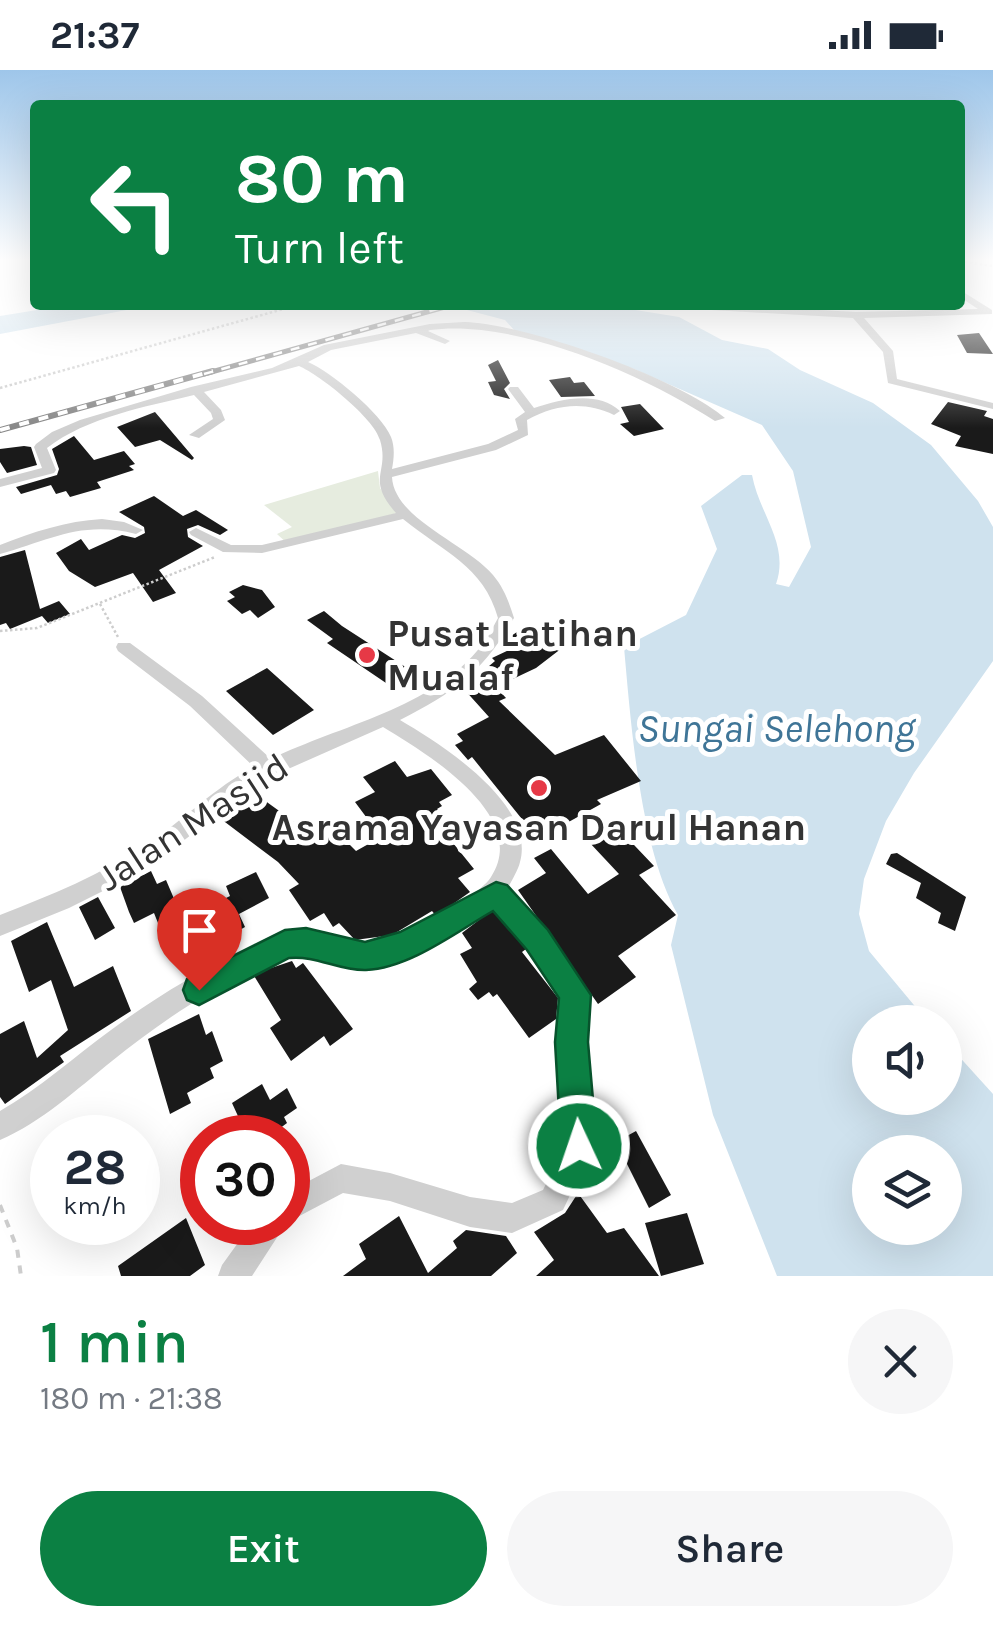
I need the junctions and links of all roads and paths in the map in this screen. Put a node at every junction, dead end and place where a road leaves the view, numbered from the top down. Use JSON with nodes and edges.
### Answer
{"nodes":[{"id":1,"x":261,"y":315,"type":"edge"},
{"id":2,"x":856,"y":315,"type":"edge"},
{"id":3,"x":417,"y":330,"type":"junction"},
{"id":4,"x":400,"y":337,"type":"junction"},
{"id":5,"x":444,"y":341,"type":"dead end"},
{"id":6,"x":428,"y":345,"type":"dead end"},
{"id":7,"x":299,"y":362,"type":"junction"},
{"id":8,"x":0,"y":388,"type":"edge"},
{"id":9,"x":195,"y":389,"type":"junction"},
{"id":10,"x":514,"y":389,"type":"dead end"},
{"id":11,"x":993,"y":406,"type":"edge"},
{"id":12,"x":614,"y":411,"type":"dead end"},
{"id":13,"x":531,"y":412,"type":"junction"},
{"id":14,"x":719,"y":418,"type":"dead end"},
{"id":15,"x":195,"y":435,"type":"dead end"},
{"id":16,"x":383,"y":475,"type":"junction"},
{"id":17,"x":0,"y":483,"type":"edge"},
{"id":18,"x":404,"y":514,"type":"junction"},
{"id":19,"x":136,"y":530,"type":"dead end"},
{"id":20,"x":196,"y":532,"type":"dead end"},
{"id":21,"x":0,"y":550,"type":"edge"},
{"id":22,"x":232,"y":550,"type":"junction"},
{"id":23,"x":100,"y":603,"type":"junction"},
{"id":24,"x":0,"y":631,"type":"edge"},
{"id":25,"x":124,"y":646,"type":"joint"},
{"id":26,"x":386,"y":720,"type":"junction"},
{"id":27,"x":268,"y":768,"type":"junction"},
{"id":28,"x":496,"y":894,"type":"junction"},
{"id":29,"x":0,"y":926,"type":"edge"},
{"id":30,"x":0,"y":1126,"type":"edge"},
{"id":31,"x":310,"y":1196,"type":"edge"},
{"id":32,"x":0,"y":1204,"type":"edge"},
{"id":33,"x":255,"y":1245,"type":"edge"},
{"id":34,"x":21,"y":1276,"type":"edge"},
{"id":35,"x":233,"y":1276,"type":"edge"}],
"edges":[{"from":1,"to":8,"type":"path"},
{"from":2,"to":11,"type":"street"},
{"from":3,"to":4,"type":"street"},
{"from":3,"to":5,"type":"street"},
{"from":3,"to":14,"type":"street"},
{"from":4,"to":6,"type":"street"},
{"from":4,"to":7,"type":"street"},
{"from":7,"to":9,"type":"street"},
{"from":7,"to":16,"type":"street"},
{"from":9,"to":15,"type":"street"},
{"from":9,"to":17,"type":"street"},
{"from":10,"to":13,"type":"street"},
{"from":12,"to":13,"type":"street"},
{"from":13,"to":16,"type":"street"},
{"from":16,"to":18,"type":"street"},
{"from":18,"to":22,"type":"street"},
{"from":18,"to":26,"type":"street","name":"Jalan Masjid"},
{"from":19,"to":21,"type":"street"},
{"from":20,"to":22,"type":"street"},
{"from":22,"to":23,"type":"path"},
{"from":23,"to":24,"type":"path"},
{"from":23,"to":25,"type":"path"},
{"from":25,"to":27,"type":"street"},
{"from":26,"to":27,"type":"street","name":"Jalan Masjid"},
{"from":26,"to":28,"type":"street"},
{"from":27,"to":29,"type":"street","name":"Jalan Masjid"},
{"from":28,"to":30,"type":"street"},
{"from":28,"to":31,"type":"street"},
{"from":32,"to":34,"type":"path"},
{"from":33,"to":35,"type":"street"}]}
